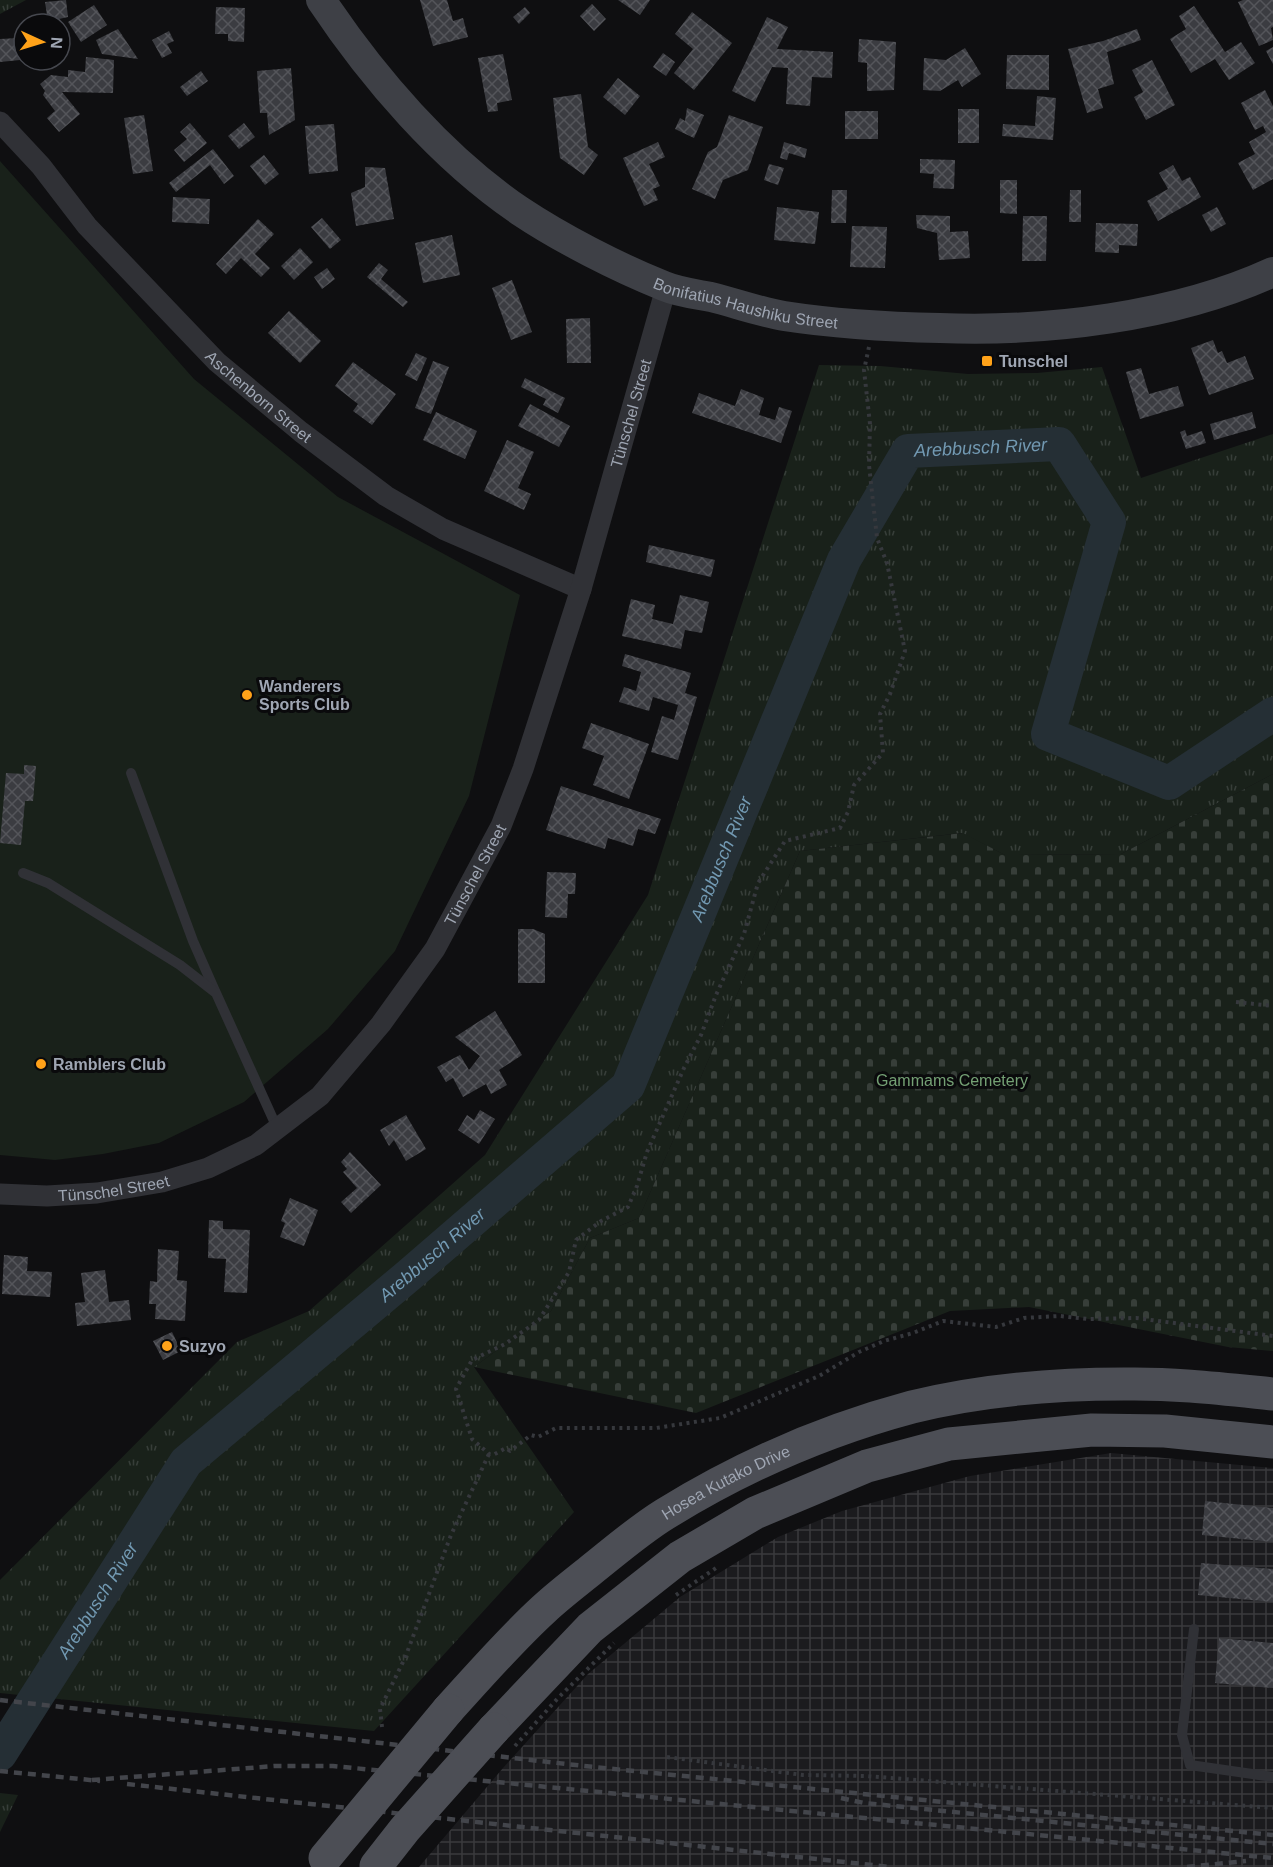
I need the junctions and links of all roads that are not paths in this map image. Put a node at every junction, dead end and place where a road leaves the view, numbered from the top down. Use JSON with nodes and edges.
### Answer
{"nodes":[{"id":1,"x":321,"y":0,"type":"edge"},
{"id":2,"x":0,"y":122,"type":"edge"},
{"id":3,"x":1273,"y":272,"type":"edge"},
{"id":4,"x":666,"y":288,"type":"junction"},
{"id":5,"x":581,"y":589,"type":"junction"},
{"id":6,"x":131,"y":772,"type":"dead end"},
{"id":7,"x":23,"y":873,"type":"dead end"},
{"id":8,"x":216,"y":993,"type":"junction"},
{"id":9,"x":278,"y":1130,"type":"junction"},
{"id":10,"x":0,"y":1194,"type":"edge"},
{"id":11,"x":1273,"y":1394,"type":"edge"},
{"id":12,"x":1273,"y":1442,"type":"edge"},
{"id":13,"x":1194,"y":1629,"type":"dead end"},
{"id":14,"x":1273,"y":1777,"type":"edge"},
{"id":15,"x":321,"y":1862,"type":"edge"},
{"id":16,"x":376,"y":1866,"type":"edge"}],
"edges":[{"from":1,"to":4,"type":"street","name":"Bonifatius Haushiku Street"},
{"from":2,"to":5,"type":"street","name":"Aschenborn Street"},
{"from":3,"to":4,"type":"street","name":"Bonifatius Haushiku Street"},
{"from":4,"to":5,"type":"street","name":"Tünschel Street"},
{"from":5,"to":9,"type":"street","name":"Tünschel Street"},
{"from":6,"to":8,"type":"lane"},
{"from":7,"to":8,"type":"lane"},
{"from":8,"to":9,"type":"lane"},
{"from":9,"to":10,"type":"street","name":"Tünschel Street"},
{"from":11,"to":15,"type":"main road","name":"Hosea Kutako Drive","bridge":true},
{"from":12,"to":16,"type":"main road","bridge":true},
{"from":13,"to":14,"type":"lane"}]}
